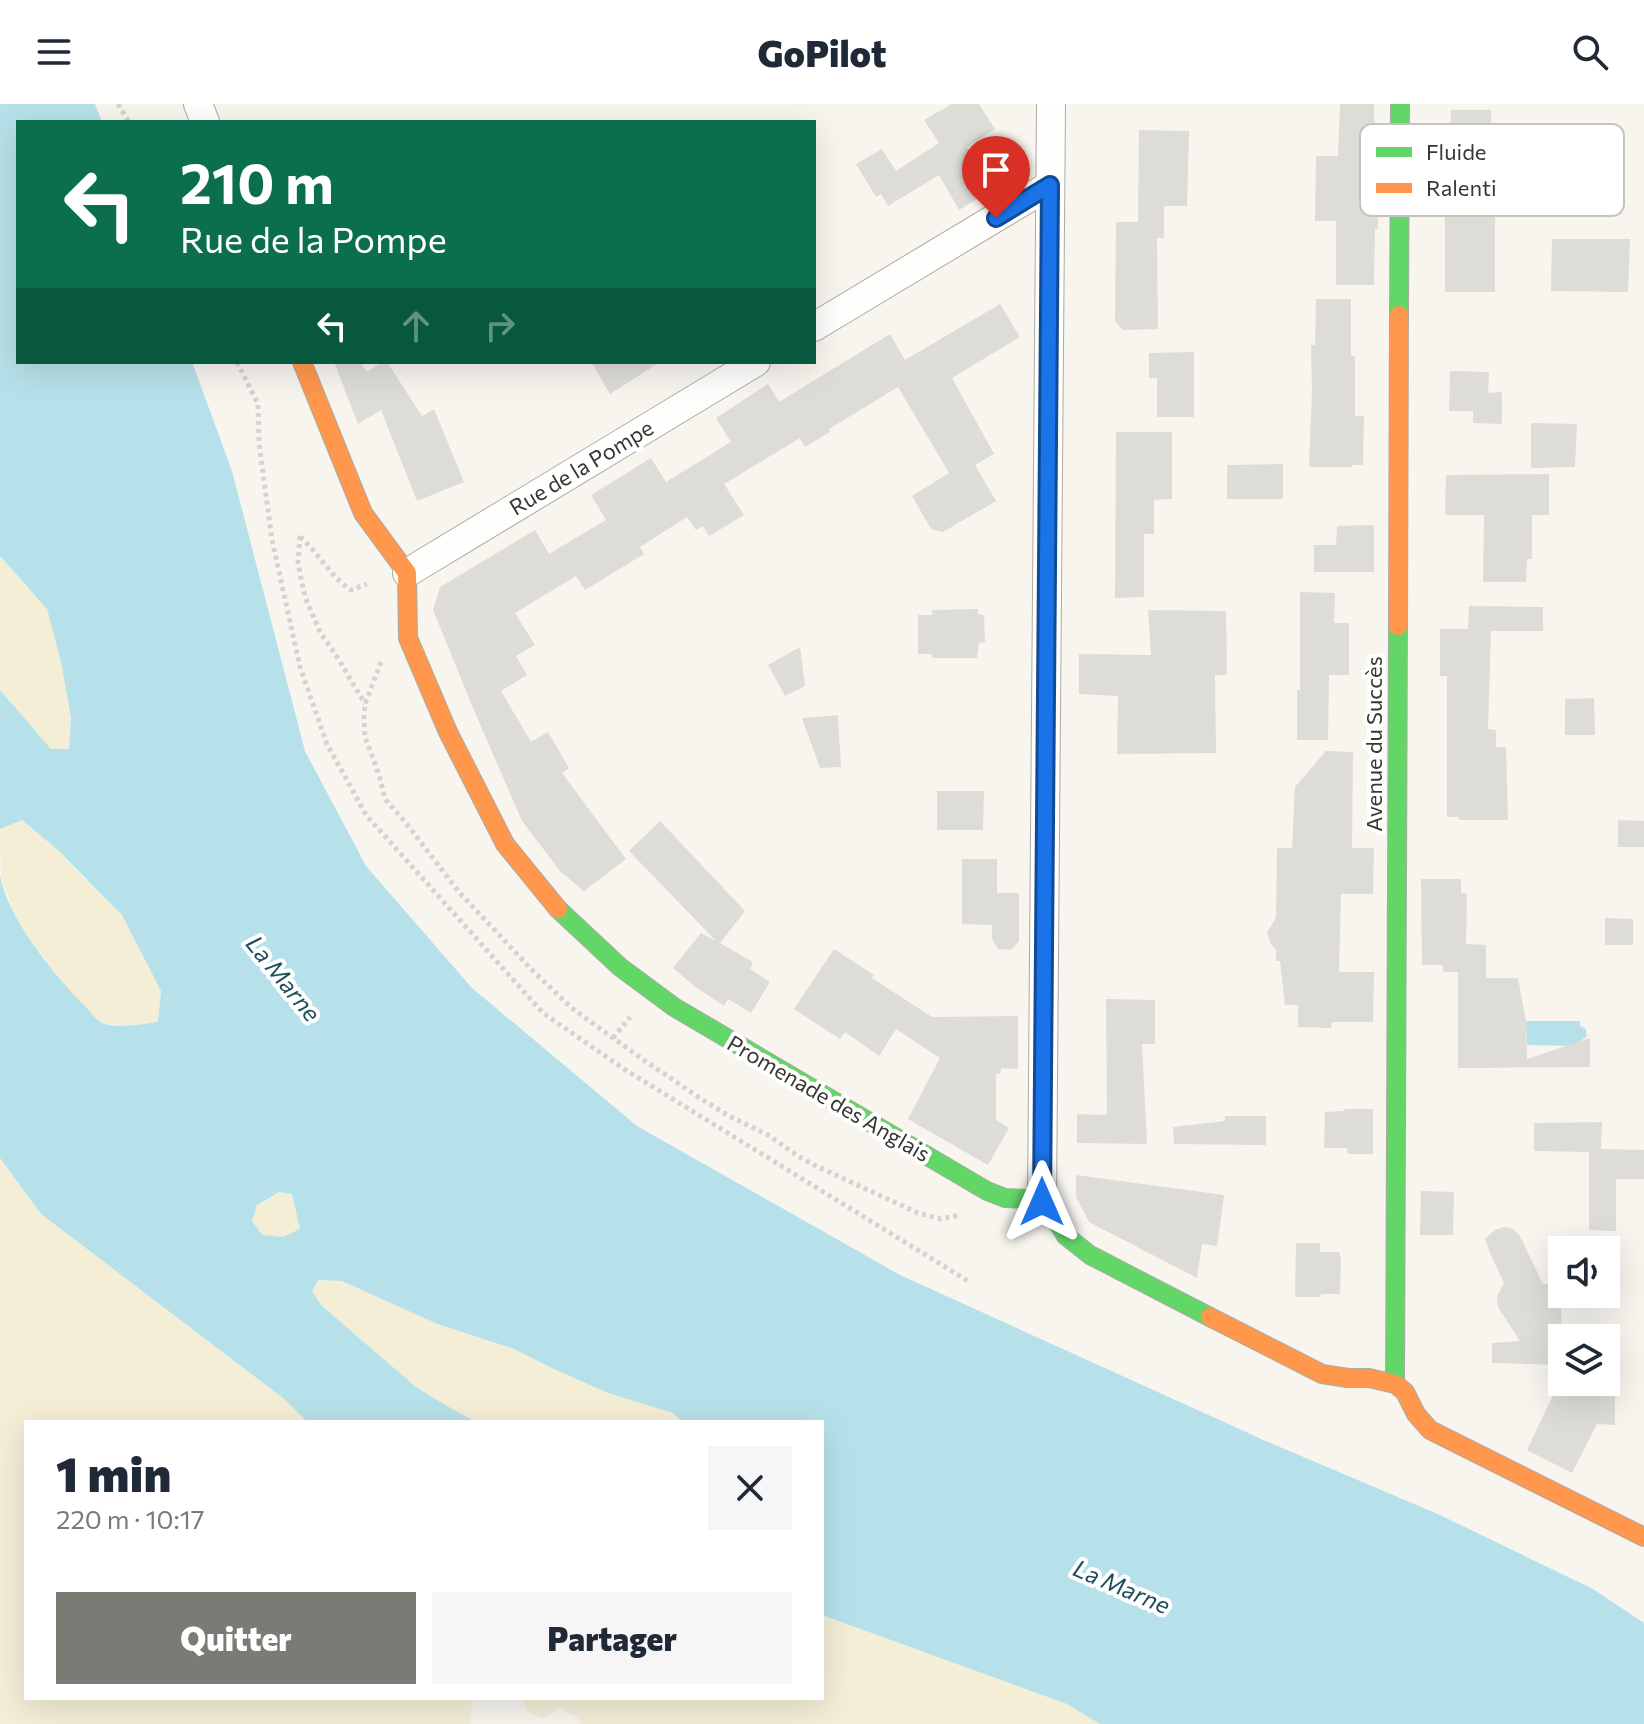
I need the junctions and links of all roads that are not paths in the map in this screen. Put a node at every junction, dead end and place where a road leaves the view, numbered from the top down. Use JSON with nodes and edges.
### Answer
{"nodes":[{"id":1,"x":1051,"y":104,"type":"edge"},
{"id":2,"x":1400,"y":104,"type":"edge"},
{"id":3,"x":1400,"y":124,"type":"edge"},
{"id":4,"x":1050,"y":185,"type":"junction"},
{"id":5,"x":1400,"y":216,"type":"edge"},
{"id":6,"x":816,"y":326,"type":"edge"},
{"id":7,"x":303,"y":364,"type":"edge"},
{"id":8,"x":753,"y":364,"type":"edge"},
{"id":9,"x":407,"y":573,"type":"junction"},
{"id":10,"x":1042,"y":1202,"type":"junction"},
{"id":11,"x":1395,"y":1384,"type":"junction"},
{"id":12,"x":1644,"y":1537,"type":"edge"}],
"edges":[{"from":1,"to":4,"type":"street"},
{"from":2,"to":3,"type":"street","name":"Avenue du Succès"},
{"from":4,"to":6,"type":"street"},
{"from":4,"to":10,"type":"street"},
{"from":5,"to":11,"type":"street","name":"Avenue du Succès"},
{"from":7,"to":9,"type":"street"},
{"from":8,"to":9,"type":"street","name":"Rue de la Pompe"},
{"from":9,"to":10,"type":"street","name":"Promenade des Anglais"},
{"from":10,"to":11,"type":"street"},
{"from":11,"to":12,"type":"street"}]}
